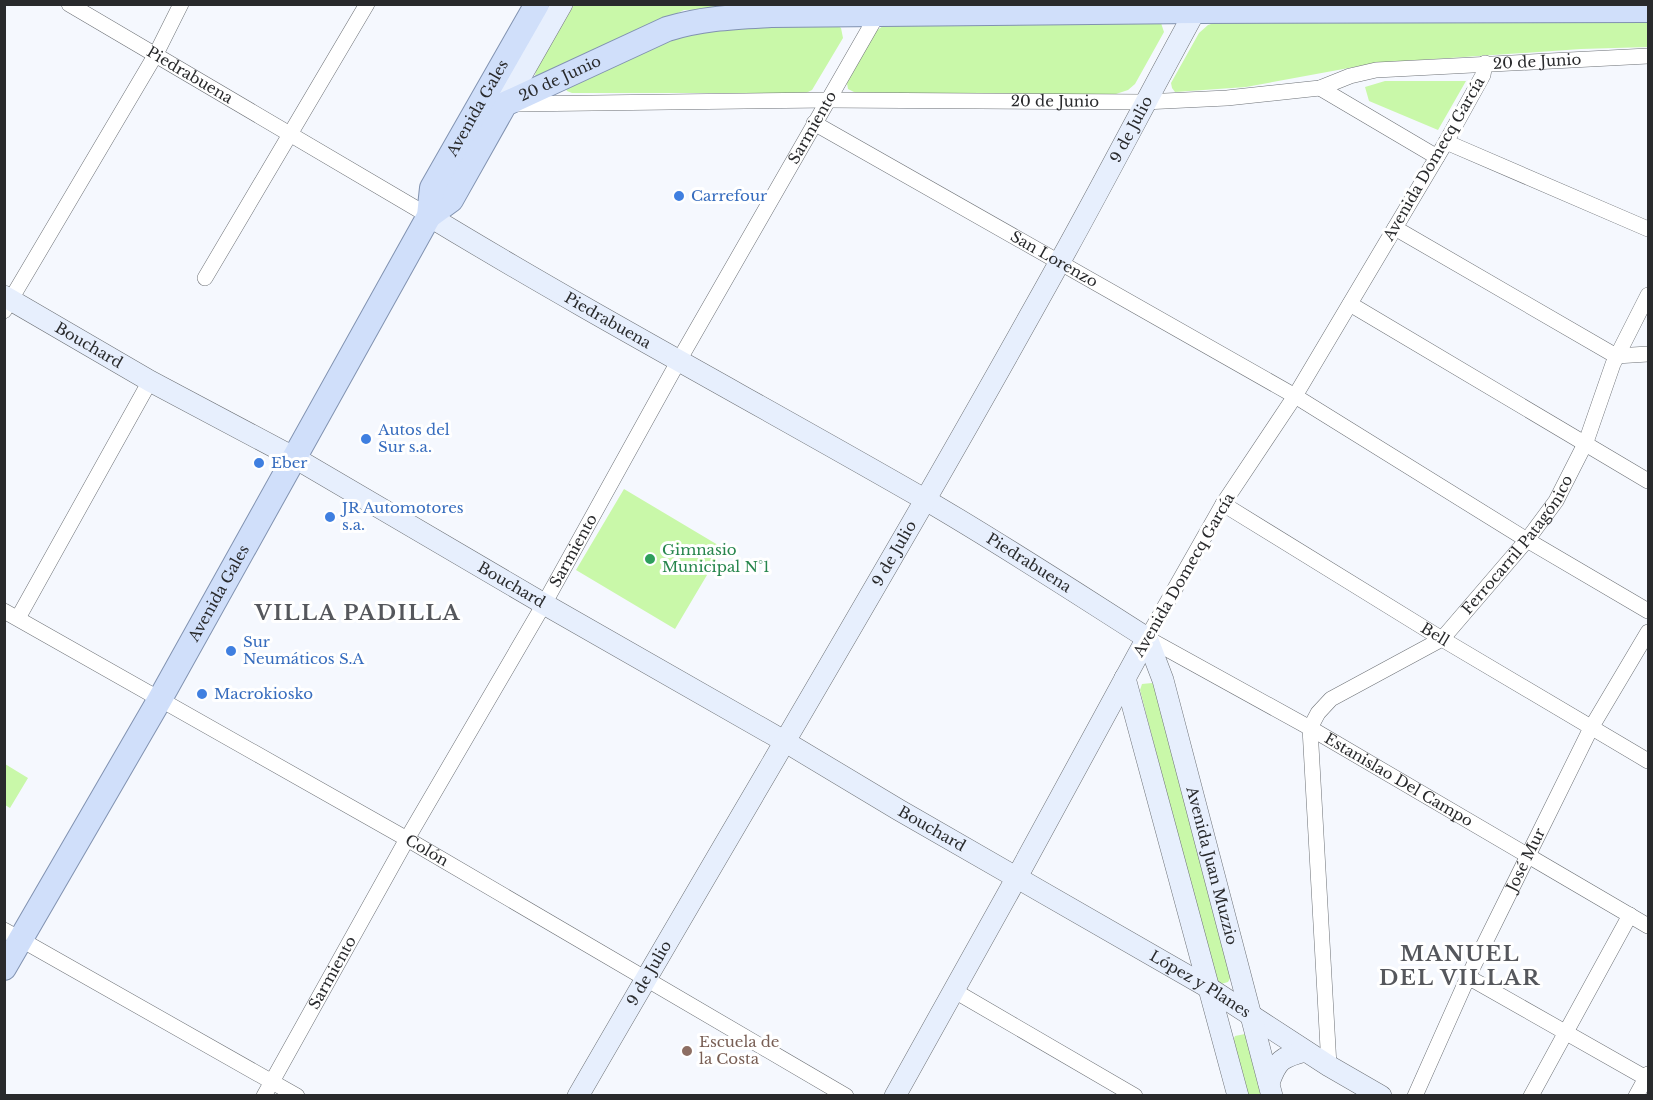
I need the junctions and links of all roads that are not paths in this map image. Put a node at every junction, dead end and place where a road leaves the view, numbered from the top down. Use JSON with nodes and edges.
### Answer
{"nodes":[{"id":1,"x":69,"y":4,"type":"edge"},
{"id":2,"x":181,"y":4,"type":"edge"},
{"id":3,"x":367,"y":4,"type":"edge"},
{"id":4,"x":537,"y":4,"type":"edge"},
{"id":5,"x":562,"y":4,"type":"edge"},
{"id":6,"x":1197,"y":8,"type":"edge"},
{"id":7,"x":880,"y":10,"type":"edge"},
{"id":8,"x":1648,"y":10,"type":"edge"},
{"id":9,"x":156,"y":54,"type":"junction"},
{"id":10,"x":1648,"y":56,"type":"edge"},
{"id":11,"x":1485,"y":63,"type":"junction"},
{"id":12,"x":1320,"y":88,"type":"junction"},
{"id":13,"x":827,"y":100,"type":"junction"},
{"id":14,"x":1144,"y":102,"type":"junction"},
{"id":15,"x":505,"y":104,"type":"junction"},
{"id":16,"x":814,"y":123,"type":"junction"},
{"id":17,"x":290,"y":132,"type":"junction"},
{"id":18,"x":1446,"y":142,"type":"junction"},
{"id":19,"x":1437,"y":157,"type":"junction"},
{"id":20,"x":429,"y":216,"type":"junction"},
{"id":21,"x":1395,"y":228,"type":"junction"},
{"id":22,"x":1648,"y":229,"type":"edge"},
{"id":23,"x":1059,"y":263,"type":"junction"},
{"id":24,"x":205,"y":278,"type":"dead end"},
{"id":25,"x":1648,"y":295,"type":"edge"},
{"id":26,"x":7,"y":302,"type":"edge"},
{"id":27,"x":1350,"y":304,"type":"junction"},
{"id":28,"x":1648,"y":354,"type":"edge"},
{"id":29,"x":1616,"y":356,"type":"junction"},
{"id":30,"x":678,"y":362,"type":"junction"},
{"id":31,"x":150,"y":381,"type":"junction"},
{"id":32,"x":1295,"y":396,"type":"junction"},
{"id":33,"x":1586,"y":442,"type":"junction"},
{"id":34,"x":295,"y":458,"type":"junction"},
{"id":35,"x":1648,"y":481,"type":"edge"},
{"id":36,"x":925,"y":500,"type":"junction"},
{"id":37,"x":1223,"y":504,"type":"junction"},
{"id":38,"x":1527,"y":540,"type":"junction"},
{"id":39,"x":544,"y":604,"type":"junction"},
{"id":40,"x":1648,"y":611,"type":"edge"},
{"id":41,"x":11,"y":614,"type":"edge"},
{"id":42,"x":1648,"y":632,"type":"edge"},
{"id":43,"x":1147,"y":638,"type":"junction"},
{"id":44,"x":1442,"y":639,"type":"junction"},
{"id":45,"x":1125,"y":678,"type":"junction"},
{"id":46,"x":160,"y":699,"type":"junction"},
{"id":47,"x":1310,"y":728,"type":"junction"},
{"id":48,"x":1591,"y":728,"type":"junction"},
{"id":49,"x":784,"y":741,"type":"junction"},
{"id":50,"x":1648,"y":761,"type":"edge"},
{"id":51,"x":407,"y":839,"type":"junction"},
{"id":52,"x":1528,"y":855,"type":"junction"},
{"id":53,"x":1017,"y":877,"type":"junction"},
{"id":54,"x":1630,"y":915,"type":"junction"},
{"id":55,"x":1648,"y":926,"type":"edge"},
{"id":56,"x":13,"y":935,"type":"edge"},
{"id":57,"x":4,"y":968,"type":"edge"},
{"id":58,"x":1468,"y":977,"type":"junction"},
{"id":59,"x":645,"y":979,"type":"junction"},
{"id":60,"x":1209,"y":988,"type":"junction"},
{"id":61,"x":953,"y":990,"type":"junction"},
{"id":62,"x":1252,"y":1016,"type":"junction"},
{"id":63,"x":1565,"y":1032,"type":"junction"},
{"id":64,"x":1305,"y":1051,"type":"junction"},
{"id":65,"x":1329,"y":1066,"type":"junction"},
{"id":66,"x":1647,"y":1076,"type":"edge"},
{"id":67,"x":273,"y":1080,"type":"junction"},
{"id":68,"x":1270,"y":1089,"type":"edge"},
{"id":69,"x":264,"y":1095,"type":"edge"},
{"id":70,"x":297,"y":1095,"type":"edge"},
{"id":71,"x":578,"y":1095,"type":"edge"},
{"id":72,"x":846,"y":1095,"type":"edge"},
{"id":73,"x":895,"y":1095,"type":"edge"},
{"id":74,"x":1135,"y":1095,"type":"edge"},
{"id":75,"x":1238,"y":1095,"type":"edge"},
{"id":76,"x":1382,"y":1095,"type":"edge"},
{"id":77,"x":1415,"y":1095,"type":"edge"},
{"id":78,"x":1531,"y":1095,"type":"edge"},
{"id":79,"x":1636,"y":1095,"type":"edge"}],
"edges":[{"from":1,"to":9,"type":"street","name":"Piedrabuena"},
{"from":2,"to":9,"type":"street"},
{"from":3,"to":17,"type":"street"},
{"from":4,"to":20,"type":"main road","name":"Avenida Gales"},
{"from":5,"to":15,"type":"main road","name":"Avenida Gales"},
{"from":6,"to":7,"type":"main road","name":"20 de Junio"},
{"from":6,"to":8,"type":"main road","name":"20 de Junio"},
{"from":6,"to":14,"type":"main road","name":"9 de Julio"},
{"from":7,"to":13,"type":"street","name":"Sarmiento"},
{"from":7,"to":15,"type":"main road","name":"20 de Junio"},
{"from":9,"to":17,"type":"street","name":"Piedrabuena"},
{"from":9,"to":26,"type":"street"},
{"from":10,"to":11,"type":"street","name":"20 de Junio"},
{"from":11,"to":12,"type":"street","name":"20 de Junio"},
{"from":11,"to":18,"type":"street","name":"Avenida Domecq García"},
{"from":12,"to":14,"type":"street","name":"20 de Junio"},
{"from":12,"to":19,"type":"street"},
{"from":13,"to":14,"type":"street","name":"20 de Junio"},
{"from":13,"to":15,"type":"street","name":"20 de Junio"},
{"from":13,"to":16,"type":"street","name":"Sarmiento"},
{"from":14,"to":23,"type":"main road","name":"9 de Julio"},
{"from":15,"to":20,"type":"main road","name":"Avenida Gales"},
{"from":16,"to":23,"type":"street","name":"San Lorenzo"},
{"from":16,"to":30,"type":"street","name":"Sarmiento"},
{"from":17,"to":20,"type":"street","name":"Piedrabuena"},
{"from":17,"to":24,"type":"street"},
{"from":18,"to":19,"type":"street","name":"Avenida Domecq García"},
{"from":18,"to":22,"type":"street"},
{"from":19,"to":21,"type":"street","name":"Avenida Domecq García"},
{"from":20,"to":30,"type":"main road","name":"Piedrabuena"},
{"from":20,"to":34,"type":"main road","name":"Avenida Gales"},
{"from":21,"to":27,"type":"street","name":"Avenida Domecq García"},
{"from":21,"to":29,"type":"street"},
{"from":23,"to":32,"type":"street","name":"San Lorenzo"},
{"from":23,"to":36,"type":"main road","name":"9 de Julio"},
{"from":25,"to":29,"type":"street","name":"Ferrocarril Patagónico"},
{"from":26,"to":31,"type":"main road","name":"Bouchard"},
{"from":27,"to":32,"type":"street","name":"Avenida Domecq García"},
{"from":27,"to":33,"type":"street"},
{"from":28,"to":29,"type":"street"},
{"from":29,"to":33,"type":"street","name":"Ferrocarril Patagónico"},
{"from":30,"to":36,"type":"main road","name":"Piedrabuena"},
{"from":30,"to":39,"type":"street","name":"Sarmiento"},
{"from":31,"to":34,"type":"main road","name":"Bouchard"},
{"from":31,"to":41,"type":"street"},
{"from":32,"to":37,"type":"street","name":"Avenida Domecq García"},
{"from":32,"to":38,"type":"street","name":"San Lorenzo"},
{"from":33,"to":35,"type":"street"},
{"from":33,"to":38,"type":"street","name":"Ferrocarril Patagónico"},
{"from":34,"to":39,"type":"main road","name":"Bouchard"},
{"from":34,"to":46,"type":"main road","name":"Avenida Gales"},
{"from":36,"to":43,"type":"main road","name":"Piedrabuena"},
{"from":36,"to":49,"type":"main road","name":"9 de Julio"},
{"from":37,"to":43,"type":"street","name":"Avenida Domecq García"},
{"from":37,"to":44,"type":"street","name":"Bell"},
{"from":38,"to":40,"type":"street","name":"San Lorenzo"},
{"from":38,"to":44,"type":"street","name":"Ferrocarril Patagónico"},
{"from":39,"to":49,"type":"main road","name":"Bouchard"},
{"from":39,"to":51,"type":"street","name":"Sarmiento"},
{"from":41,"to":46,"type":"street","name":"Colón"},
{"from":42,"to":48,"type":"street","name":"José Mur"},
{"from":43,"to":45,"type":"main road","name":"Avenida Domecq García"},
{"from":43,"to":47,"type":"street","name":"Estanislao Del Campo"},
{"from":43,"to":62,"type":"main road","name":"Avenida Juan Muzzio"},
{"from":44,"to":47,"type":"street","name":"Ferrocarril Patagónico"},
{"from":44,"to":48,"type":"street","name":"Bell"},
{"from":45,"to":53,"type":"main road","name":"Avenida Domecq García"},
{"from":45,"to":60,"type":"main road"},
{"from":46,"to":51,"type":"street","name":"Colón"},
{"from":46,"to":56,"type":"main road","name":"Avenida Gales"},
{"from":47,"to":52,"type":"street","name":"Estanislao Del Campo"},
{"from":47,"to":65,"type":"street"},
{"from":48,"to":50,"type":"street","name":"Bell"},
{"from":48,"to":52,"type":"street","name":"José Mur"},
{"from":49,"to":53,"type":"main road","name":"Bouchard"},
{"from":49,"to":59,"type":"main road","name":"9 de Julio"},
{"from":51,"to":59,"type":"street","name":"Colón"},
{"from":51,"to":67,"type":"street","name":"Sarmiento"},
{"from":52,"to":54,"type":"street","name":"Estanislao Del Campo"},
{"from":52,"to":58,"type":"street","name":"José Mur"},
{"from":53,"to":60,"type":"main road","name":"López y Planes"},
{"from":53,"to":61,"type":"main road","name":"Avenida Domecq García"},
{"from":54,"to":55,"type":"street","name":"Estanislao Del Campo"},
{"from":54,"to":63,"type":"street"},
{"from":56,"to":57,"type":"main road","name":"Avenida Gales"},
{"from":56,"to":67,"type":"street"},
{"from":58,"to":63,"type":"street"},
{"from":58,"to":77,"type":"street","name":"José Mur"},
{"from":59,"to":71,"type":"main road","name":"9 de Julio"},
{"from":59,"to":72,"type":"street","name":"Colón"},
{"from":60,"to":62,"type":"main road","name":"López y Planes"},
{"from":60,"to":75,"type":"main road"},
{"from":61,"to":73,"type":"main road","name":"Avenida Domecq García"},
{"from":61,"to":74,"type":"street"},
{"from":62,"to":64,"type":"main road","name":"López y Planes"},
{"from":62,"to":68,"type":"main road","name":"Avenida Juan Muzzio"},
{"from":63,"to":66,"type":"street"},
{"from":63,"to":78,"type":"street"},
{"from":64,"to":65,"type":"main road","name":"López y Planes"},
{"from":64,"to":68,"type":"main road"},
{"from":65,"to":76,"type":"main road","name":"López y Planes"},
{"from":66,"to":79,"type":"street"},
{"from":67,"to":69,"type":"street","name":"Sarmiento"},
{"from":67,"to":70,"type":"street"}]}
